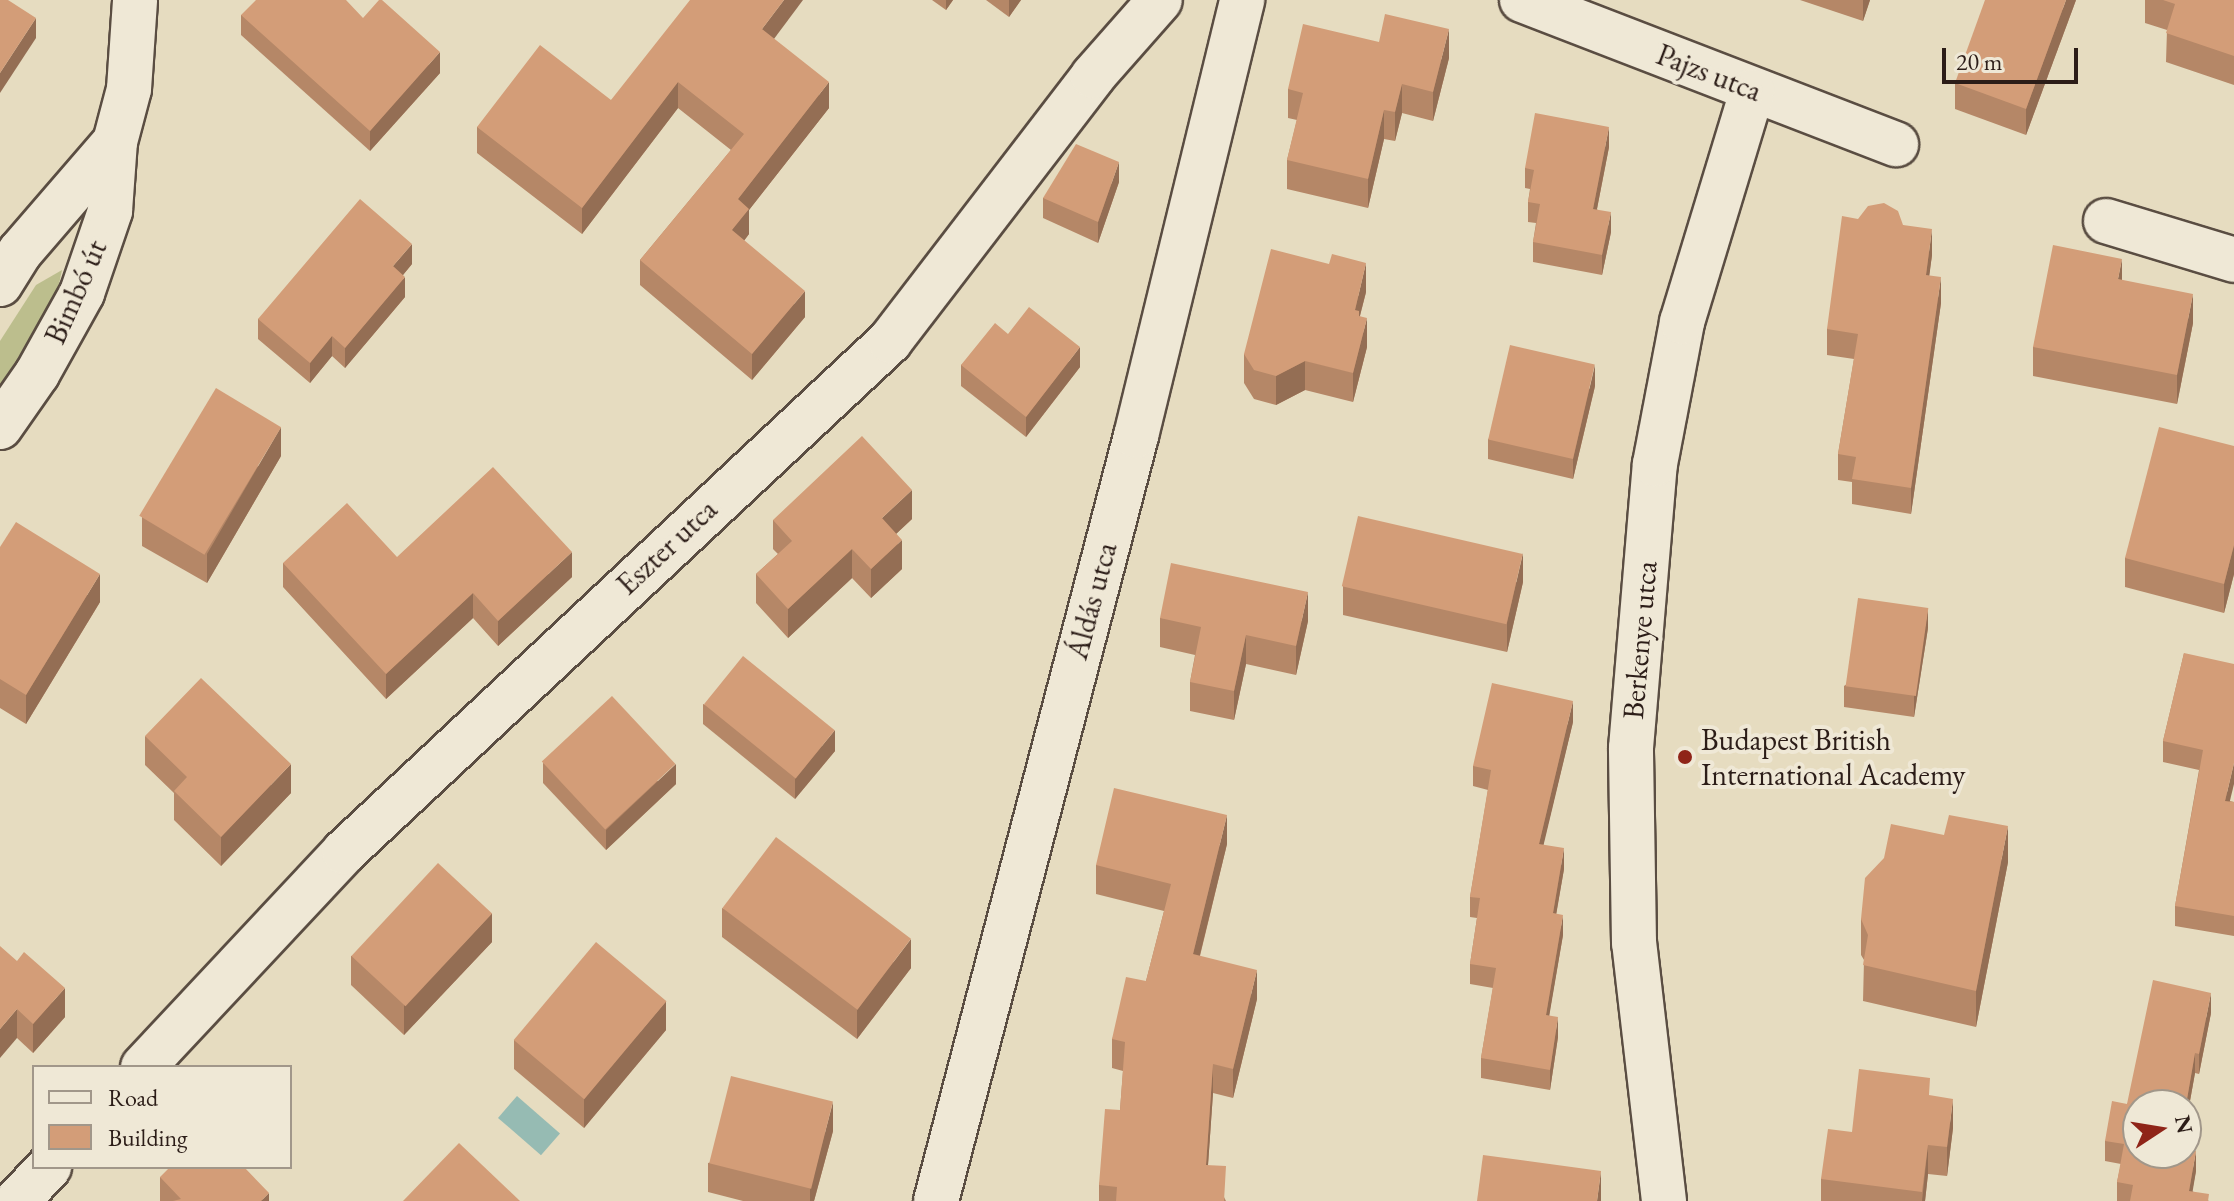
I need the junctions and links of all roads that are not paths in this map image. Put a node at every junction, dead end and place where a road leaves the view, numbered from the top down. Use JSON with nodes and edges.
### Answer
{"nodes":[{"id":1,"x":135,"y":0,"type":"edge"},
{"id":2,"x":1160,"y":0,"type":"edge"},
{"id":3,"x":1242,"y":0,"type":"edge"},
{"id":4,"x":1522,"y":0,"type":"edge"},
{"id":5,"x":1752,"y":91,"type":"junction"},
{"id":6,"x":115,"y":142,"type":"junction"},
{"id":7,"x":1896,"y":144,"type":"dead end"},
{"id":8,"x":2106,"y":221,"type":"dead end"},
{"id":9,"x":2234,"y":260,"type":"edge"},
{"id":10,"x":0,"y":284,"type":"edge"},
{"id":11,"x":0,"y":427,"type":"edge"},
{"id":12,"x":145,"y":1065,"type":"edge"},
{"id":13,"x":47,"y":1169,"type":"edge"},
{"id":14,"x":17,"y":1201,"type":"edge"},
{"id":15,"x":936,"y":1201,"type":"edge"},
{"id":16,"x":1664,"y":1201,"type":"edge"}],
"edges":[{"from":1,"to":6,"type":"street","name":"Bimbó út"},
{"from":2,"to":12,"type":"street","name":"Eszter utca"},
{"from":3,"to":15,"type":"street","name":"Áldás utca"},
{"from":4,"to":5,"type":"street","name":"Pajzs utca"},
{"from":5,"to":7,"type":"street","name":"Pajzs utca"},
{"from":5,"to":16,"type":"street","name":"Berkenye utca"},
{"from":6,"to":10,"type":"street","name":"Bimbó út"},
{"from":6,"to":11,"type":"street","name":"Bimbó út"},
{"from":8,"to":9,"type":"street"},
{"from":13,"to":14,"type":"street"}]}
